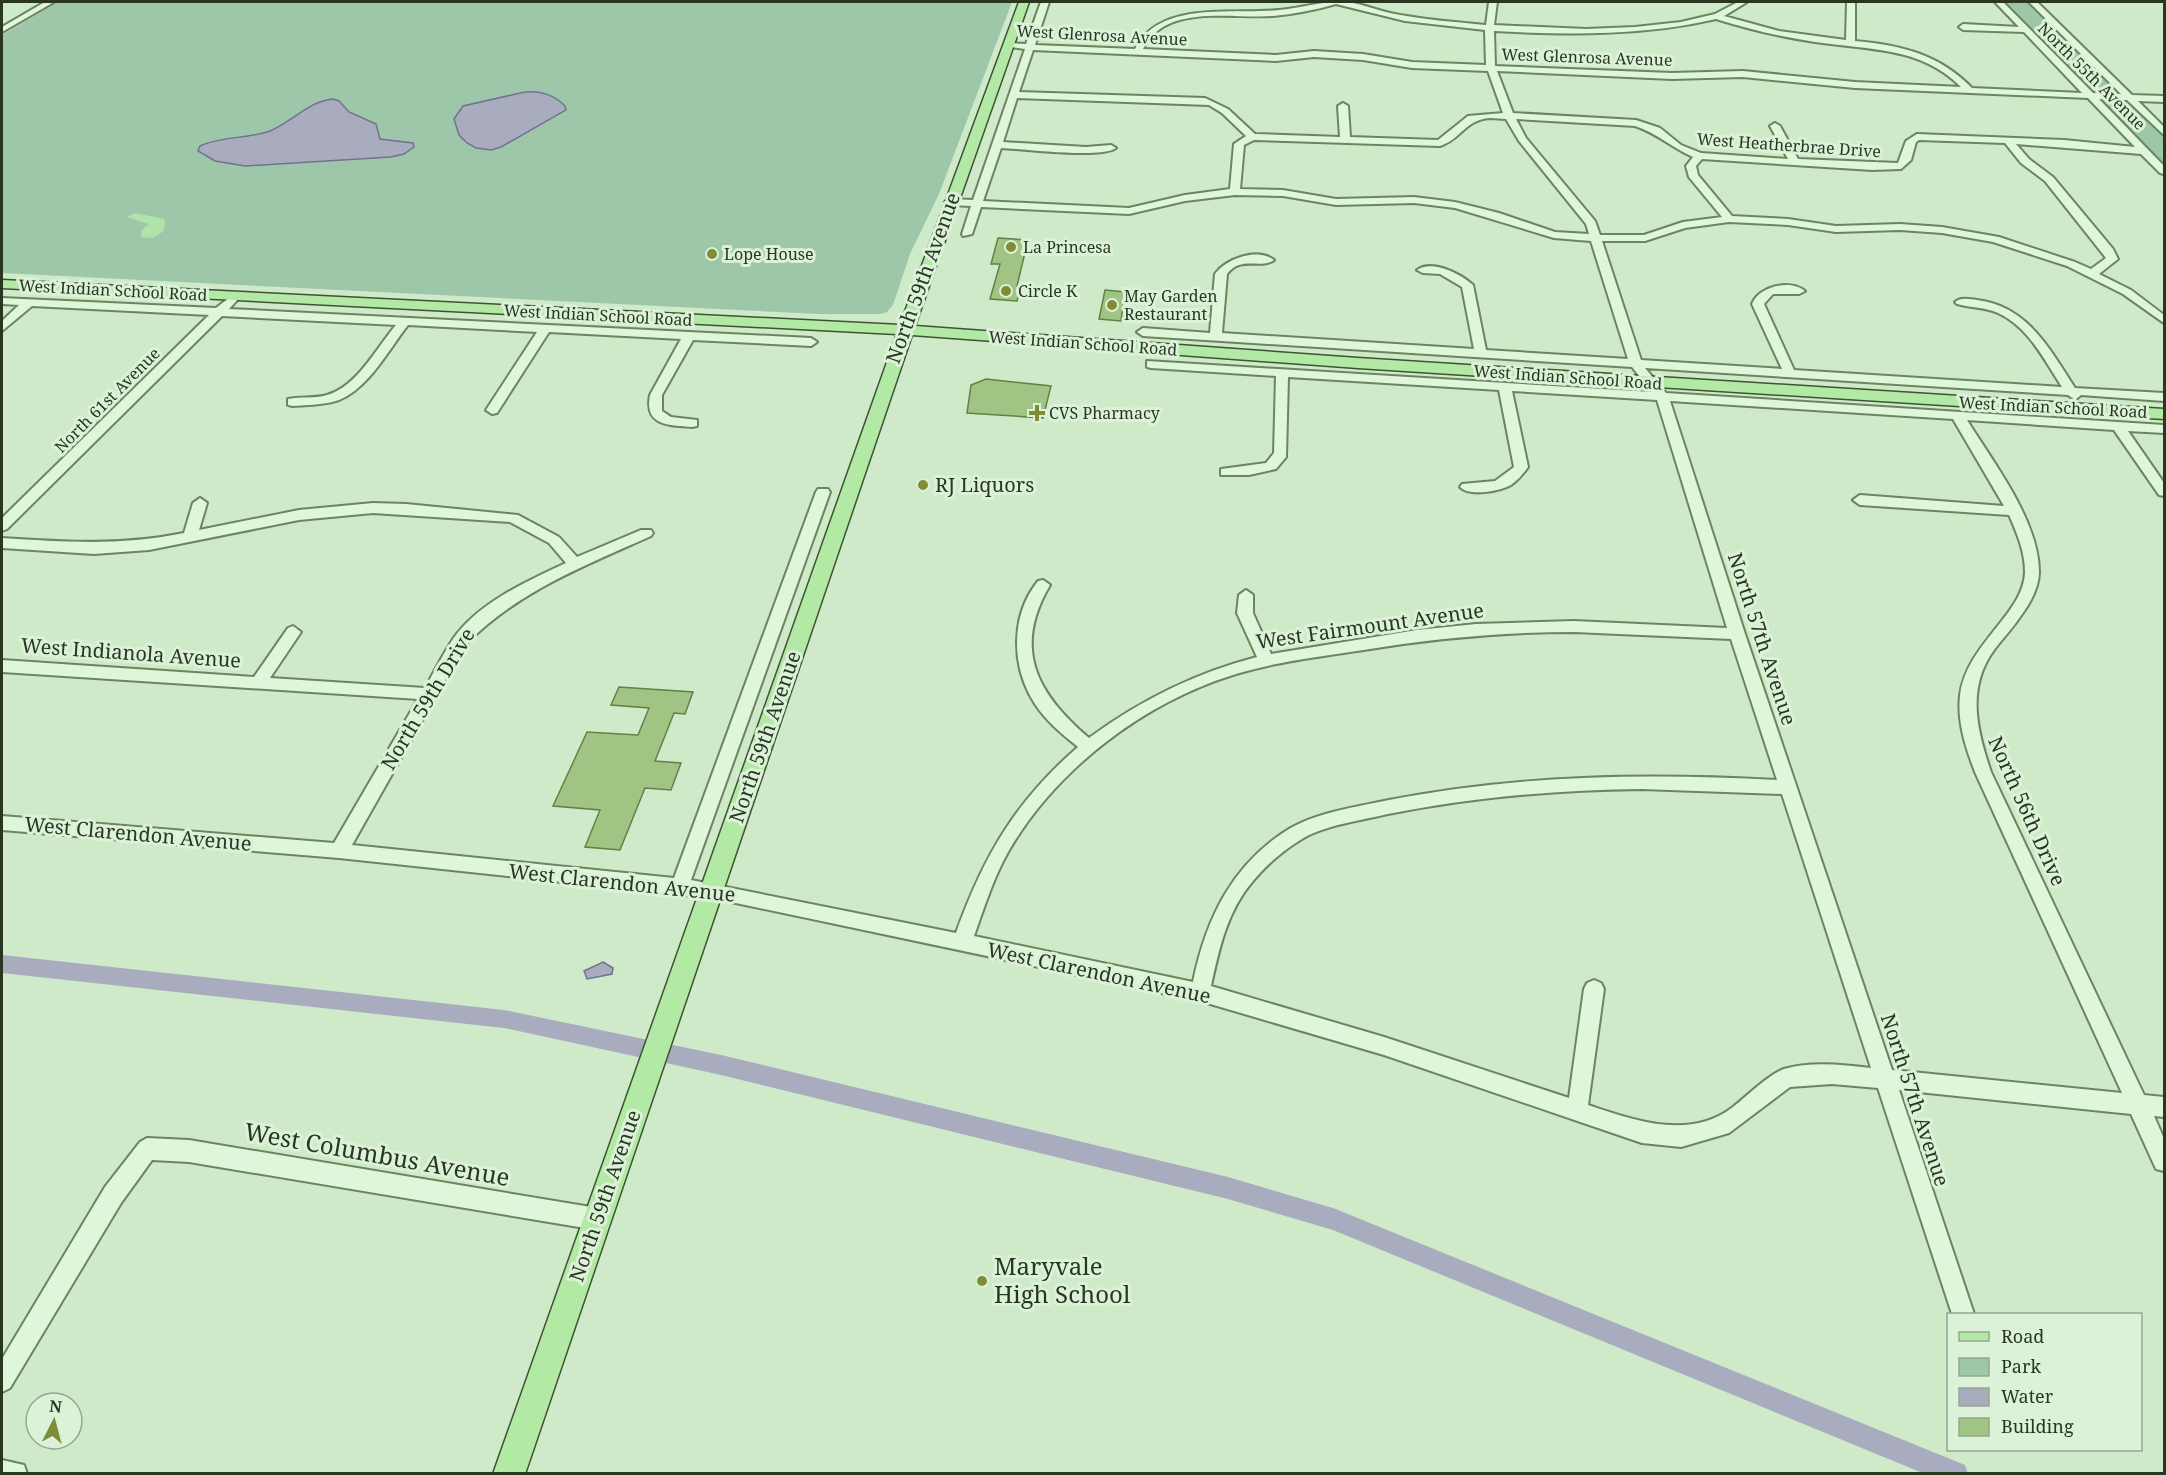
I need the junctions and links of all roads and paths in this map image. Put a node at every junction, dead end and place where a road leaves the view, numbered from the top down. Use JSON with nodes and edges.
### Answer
{"nodes":[{"id":1,"x":50,"y":2,"type":"edge"},
{"id":2,"x":1024,"y":2,"type":"edge"},
{"id":3,"x":1045,"y":2,"type":"edge"},
{"id":4,"x":1214,"y":2,"type":"edge"},
{"id":5,"x":1333,"y":2,"type":"edge"},
{"id":6,"x":1339,"y":2,"type":"edge"},
{"id":7,"x":1493,"y":2,"type":"edge"},
{"id":8,"x":1743,"y":2,"type":"edge"},
{"id":9,"x":1851,"y":2,"type":"edge"},
{"id":10,"x":1999,"y":2,"type":"edge"},
{"id":11,"x":2033,"y":2,"type":"edge"},
{"id":12,"x":1223,"y":14,"type":"junction"},
{"id":13,"x":1719,"y":17,"type":"junction"},
{"id":14,"x":1489,"y":27,"type":"junction"},
{"id":15,"x":1963,"y":27,"type":"dead end"},
{"id":16,"x":2,"y":30,"type":"edge"},
{"id":17,"x":2026,"y":30,"type":"junction"},
{"id":18,"x":1851,"y":42,"type":"junction"},
{"id":19,"x":1008,"y":46,"type":"junction"},
{"id":20,"x":1030,"y":47,"type":"junction"},
{"id":21,"x":1138,"y":51,"type":"junction"},
{"id":22,"x":1491,"y":68,"type":"junction"},
{"id":23,"x":1968,"y":89,"type":"junction"},
{"id":24,"x":1014,"y":94,"type":"junction"},
{"id":25,"x":2091,"y":95,"type":"junction"},
{"id":26,"x":2129,"y":97,"type":"junction"},
{"id":27,"x":2164,"y":99,"type":"edge"},
{"id":28,"x":1343,"y":106,"type":"dead end"},
{"id":29,"x":1509,"y":116,"type":"junction"},
{"id":30,"x":1775,"y":126,"type":"dead end"},
{"id":31,"x":2164,"y":132,"type":"edge"},
{"id":32,"x":1252,"y":137,"type":"junction"},
{"id":33,"x":1345,"y":140,"type":"junction"},
{"id":34,"x":2007,"y":140,"type":"junction"},
{"id":35,"x":997,"y":145,"type":"junction"},
{"id":36,"x":1111,"y":148,"type":"dead end"},
{"id":37,"x":2145,"y":151,"type":"junction"},
{"id":38,"x":1699,"y":156,"type":"junction"},
{"id":39,"x":1795,"y":163,"type":"junction"},
{"id":40,"x":2164,"y":171,"type":"edge"},
{"id":41,"x":1235,"y":192,"type":"junction"},
{"id":42,"x":950,"y":202,"type":"junction"},
{"id":43,"x":977,"y":203,"type":"junction"},
{"id":44,"x":1729,"y":219,"type":"junction"},
{"id":45,"x":967,"y":234,"type":"dead end"},
{"id":46,"x":1596,"y":238,"type":"junction"},
{"id":47,"x":1268,"y":260,"type":"dead end"},
{"id":48,"x":1424,"y":270,"type":"dead end"},
{"id":49,"x":2093,"y":273,"type":"junction"},
{"id":50,"x":2,"y":284,"type":"edge"},
{"id":51,"x":1799,"y":291,"type":"dead end"},
{"id":52,"x":235,"y":296,"type":"junction"},
{"id":53,"x":2,"y":301,"type":"edge"},
{"id":54,"x":30,"y":302,"type":"junction"},
{"id":55,"x":1961,"y":302,"type":"dead end"},
{"id":56,"x":219,"y":312,"type":"junction"},
{"id":57,"x":2164,"y":320,"type":"edge"},
{"id":58,"x":404,"y":322,"type":"junction"},
{"id":59,"x":2,"y":327,"type":"edge"},
{"id":60,"x":544,"y":329,"type":"junction"},
{"id":61,"x":904,"y":330,"type":"junction"},
{"id":62,"x":1143,"y":332,"type":"dead end"},
{"id":63,"x":689,"y":336,"type":"junction"},
{"id":64,"x":1216,"y":337,"type":"junction"},
{"id":65,"x":811,"y":342,"type":"dead end"},
{"id":66,"x":1481,"y":355,"type":"junction"},
{"id":67,"x":1151,"y":364,"type":"dead end"},
{"id":68,"x":1636,"y":364,"type":"junction"},
{"id":69,"x":1282,"y":372,"type":"junction"},
{"id":70,"x":1790,"y":374,"type":"junction"},
{"id":71,"x":1650,"y":382,"type":"junction"},
{"id":72,"x":1504,"y":386,"type":"junction"},
{"id":73,"x":2072,"y":392,"type":"junction"},
{"id":74,"x":1662,"y":396,"type":"junction"},
{"id":75,"x":2164,"y":398,"type":"edge"},
{"id":76,"x":293,"y":402,"type":"dead end"},
{"id":77,"x":2084,"y":409,"type":"junction"},
{"id":78,"x":492,"y":410,"type":"dead end"},
{"id":79,"x":2164,"y":414,"type":"edge"},
{"id":80,"x":1958,"y":417,"type":"junction"},
{"id":81,"x":692,"y":423,"type":"dead end"},
{"id":82,"x":2118,"y":426,"type":"junction"},
{"id":83,"x":2164,"y":429,"type":"edge"},
{"id":84,"x":1226,"y":472,"type":"dead end"},
{"id":85,"x":1467,"y":487,"type":"dead end"},
{"id":86,"x":823,"y":492,"type":"dead end"},
{"id":87,"x":2164,"y":492,"type":"edge"},
{"id":88,"x":1860,"y":500,"type":"dead end"},
{"id":89,"x":200,"y":503,"type":"dead end"},
{"id":90,"x":2014,"y":511,"type":"junction"},
{"id":91,"x":2,"y":526,"type":"edge"},
{"id":92,"x":646,"y":533,"type":"dead end"},
{"id":93,"x":190,"y":538,"type":"junction"},
{"id":94,"x":2,"y":543,"type":"edge"},
{"id":95,"x":576,"y":565,"type":"junction"},
{"id":96,"x":1043,"y":585,"type":"dead end"},
{"id":97,"x":1246,"y":595,"type":"dead end"},
{"id":98,"x":293,"y":632,"type":"dead end"},
{"id":99,"x":1737,"y":634,"type":"junction"},
{"id":100,"x":1266,"y":660,"type":"junction"},
{"id":101,"x":2,"y":666,"type":"edge"},
{"id":102,"x":259,"y":682,"type":"junction"},
{"id":103,"x":428,"y":694,"type":"junction"},
{"id":104,"x":1088,"y":746,"type":"junction"},
{"id":105,"x":1790,"y":788,"type":"junction"},
{"id":106,"x":2,"y":823,"type":"edge"},
{"id":107,"x":339,"y":851,"type":"junction"},
{"id":108,"x":679,"y":888,"type":"junction"},
{"id":109,"x":712,"y":890,"type":"junction"},
{"id":110,"x":962,"y":944,"type":"junction"},
{"id":111,"x":1594,"y":989,"type":"dead end"},
{"id":112,"x":1200,"y":992,"type":"junction"},
{"id":113,"x":1886,"y":1079,"type":"junction"},
{"id":114,"x":2139,"y":1104,"type":"junction"},
{"id":115,"x":2164,"y":1107,"type":"edge"},
{"id":116,"x":1577,"y":1111,"type":"junction"},
{"id":117,"x":2164,"y":1161,"type":"edge"},
{"id":118,"x":597,"y":1219,"type":"junction"},
{"id":119,"x":1963,"y":1313,"type":"edge"},
{"id":120,"x":2,"y":1380,"type":"edge"},
{"id":121,"x":2,"y":1472,"type":"edge"},
{"id":122,"x":15,"y":1473,"type":"edge"},
{"id":123,"x":509,"y":1473,"type":"edge"}],
"edges":[{"from":1,"to":16,"type":"street"},
{"from":2,"to":19,"type":"main road","name":"North 59th Avenue"},
{"from":3,"to":20,"type":"street","name":"North 59th Avenue"},
{"from":4,"to":12,"type":"street"},
{"from":5,"to":12,"type":"street"},
{"from":6,"to":14,"type":"street"},
{"from":7,"to":14,"type":"street","name":"North 57th Avenue"},
{"from":8,"to":13,"type":"street"},
{"from":9,"to":18,"type":"street"},
{"from":10,"to":17,"type":"street","name":"North 55th Avenue"},
{"from":11,"to":26,"type":"street","name":"North 55th Avenue"},
{"from":12,"to":21,"type":"street"},
{"from":13,"to":14,"type":"street"},
{"from":13,"to":18,"type":"street"},
{"from":14,"to":22,"type":"street","name":"North 57th Avenue"},
{"from":15,"to":17,"type":"street"},
{"from":17,"to":25,"type":"street","name":"North 55th Avenue"},
{"from":18,"to":23,"type":"street"},
{"from":19,"to":20,"type":"street","name":"West Glenrosa Avenue"},
{"from":19,"to":42,"type":"main road","name":"North 59th Avenue"},
{"from":20,"to":21,"type":"street","name":"West Glenrosa Avenue"},
{"from":20,"to":24,"type":"street","name":"North 59th Avenue"},
{"from":21,"to":22,"type":"street","name":"West Glenrosa Avenue"},
{"from":22,"to":23,"type":"street","name":"West Glenrosa Avenue"},
{"from":22,"to":29,"type":"street","name":"North 57th Avenue"},
{"from":23,"to":25,"type":"street","name":"West Glenrosa Avenue"},
{"from":24,"to":32,"type":"street"},
{"from":24,"to":35,"type":"street","name":"North 59th Avenue"},
{"from":25,"to":26,"type":"street","name":"West Glenrosa Avenue"},
{"from":25,"to":37,"type":"street","name":"North 55th Avenue"},
{"from":26,"to":27,"type":"street","name":"West Glenrosa Avenue"},
{"from":26,"to":31,"type":"street","name":"North 55th Avenue"},
{"from":28,"to":33,"type":"street"},
{"from":29,"to":33,"type":"street","name":"West Heatherbrae Drive"},
{"from":29,"to":38,"type":"street","name":"West Heatherbrae Drive"},
{"from":29,"to":46,"type":"street","name":"North 57th Avenue"},
{"from":30,"to":39,"type":"street"},
{"from":32,"to":33,"type":"street","name":"West Heatherbrae Drive"},
{"from":32,"to":41,"type":"street"},
{"from":34,"to":37,"type":"street","name":"West Heatherbrae Drive"},
{"from":34,"to":39,"type":"street","name":"West Heatherbrae Drive"},
{"from":34,"to":49,"type":"street"},
{"from":35,"to":36,"type":"street"},
{"from":35,"to":43,"type":"street","name":"North 59th Avenue"},
{"from":37,"to":40,"type":"street","name":"North 55th Avenue"},
{"from":38,"to":39,"type":"street","name":"West Heatherbrae Drive"},
{"from":38,"to":44,"type":"street"},
{"from":41,"to":43,"type":"street"},
{"from":41,"to":46,"type":"street"},
{"from":42,"to":43,"type":"street"},
{"from":42,"to":61,"type":"main road","name":"North 59th Avenue"},
{"from":43,"to":45,"type":"street","name":"North 59th Avenue"},
{"from":44,"to":46,"type":"street"},
{"from":44,"to":49,"type":"street"},
{"from":46,"to":68,"type":"street","name":"North 57th Avenue"},
{"from":47,"to":64,"type":"street"},
{"from":48,"to":66,"type":"street"},
{"from":49,"to":57,"type":"street"},
{"from":50,"to":52,"type":"main road","name":"West Indian School Road"},
{"from":51,"to":70,"type":"street"},
{"from":52,"to":56,"type":"street","name":"North 61st Avenue"},
{"from":52,"to":61,"type":"main road","name":"West Indian School Road"},
{"from":53,"to":54,"type":"street","name":"West Indian School Road"},
{"from":54,"to":56,"type":"street","name":"West Indian School Road"},
{"from":54,"to":59,"type":"street"},
{"from":55,"to":73,"type":"street"},
{"from":56,"to":58,"type":"street","name":"West Indian School Road"},
{"from":56,"to":91,"type":"street","name":"North 61st Avenue"},
{"from":58,"to":60,"type":"street","name":"West Indian School Road"},
{"from":58,"to":76,"type":"street"},
{"from":60,"to":63,"type":"street","name":"West Indian School Road"},
{"from":60,"to":78,"type":"street"},
{"from":61,"to":71,"type":"main road","name":"West Indian School Road"},
{"from":61,"to":109,"type":"main road","name":"North 59th Avenue"},
{"from":62,"to":64,"type":"street","name":"West Indian School Road"},
{"from":63,"to":65,"type":"street","name":"West Indian School Road"},
{"from":63,"to":81,"type":"street"},
{"from":64,"to":66,"type":"street","name":"West Indian School Road"},
{"from":66,"to":68,"type":"street","name":"West Indian School Road"},
{"from":67,"to":69,"type":"street","name":"West Indian School Road"},
{"from":68,"to":70,"type":"street","name":"West Indian School Road"},
{"from":68,"to":71,"type":"street","name":"North 57th Avenue"},
{"from":69,"to":72,"type":"street","name":"West Indian School Road"},
{"from":69,"to":84,"type":"street"},
{"from":70,"to":73,"type":"street","name":"West Indian School Road"},
{"from":71,"to":74,"type":"street","name":"North 57th Avenue"},
{"from":71,"to":77,"type":"main road","name":"West Indian School Road"},
{"from":72,"to":74,"type":"street","name":"West Indian School Road"},
{"from":72,"to":85,"type":"street"},
{"from":73,"to":75,"type":"street","name":"West Indian School Road"},
{"from":73,"to":77,"type":"street"},
{"from":74,"to":80,"type":"street","name":"West Indian School Road"},
{"from":74,"to":99,"type":"street","name":"North 57th Avenue"},
{"from":77,"to":79,"type":"main road","name":"West Indian School Road"},
{"from":80,"to":82,"type":"street","name":"West Indian School Road"},
{"from":80,"to":90,"type":"street","name":"North 56th Drive"},
{"from":82,"to":83,"type":"street","name":"West Indian School Road"},
{"from":82,"to":87,"type":"street"},
{"from":86,"to":108,"type":"street","name":"North 59th Avenue"},
{"from":88,"to":90,"type":"street"},
{"from":89,"to":93,"type":"street"},
{"from":90,"to":114,"type":"street","name":"North 56th Drive"},
{"from":92,"to":95,"type":"street","name":"North 59th Drive"},
{"from":93,"to":94,"type":"street"},
{"from":93,"to":95,"type":"street"},
{"from":95,"to":103,"type":"street","name":"North 59th Drive"},
{"from":96,"to":104,"type":"street"},
{"from":97,"to":100,"type":"street"},
{"from":98,"to":102,"type":"street","name":"West Indianola Avenue"},
{"from":99,"to":100,"type":"street","name":"West Fairmount Avenue"},
{"from":99,"to":105,"type":"street","name":"North 57th Avenue"},
{"from":100,"to":104,"type":"street","name":"West Fairmount Avenue"},
{"from":101,"to":102,"type":"street","name":"West Indianola Avenue"},
{"from":102,"to":103,"type":"street","name":"West Indianola Avenue"},
{"from":103,"to":107,"type":"street","name":"North 59th Drive"},
{"from":104,"to":110,"type":"street","name":"West Fairmount Avenue"},
{"from":105,"to":112,"type":"street"},
{"from":105,"to":113,"type":"street","name":"North 57th Avenue"},
{"from":106,"to":107,"type":"street","name":"West Clarendon Avenue"},
{"from":107,"to":108,"type":"street","name":"West Clarendon Avenue"},
{"from":108,"to":109,"type":"street","name":"West Clarendon Avenue"},
{"from":109,"to":110,"type":"street","name":"West Clarendon Avenue"},
{"from":109,"to":118,"type":"main road","name":"North 59th Avenue"},
{"from":110,"to":112,"type":"street","name":"West Clarendon Avenue"},
{"from":111,"to":116,"type":"street"},
{"from":112,"to":116,"type":"street","name":"West Clarendon Avenue"},
{"from":113,"to":114,"type":"street","name":"West Clarendon Avenue"},
{"from":113,"to":116,"type":"street","name":"West Clarendon Avenue"},
{"from":113,"to":119,"type":"street","name":"North 57th Avenue"},
{"from":114,"to":115,"type":"street","name":"West Clarendon Avenue"},
{"from":114,"to":117,"type":"street","name":"North 56th Drive"},
{"from":118,"to":120,"type":"street","name":"West Columbus Avenue"},
{"from":118,"to":123,"type":"main road","name":"North 59th Avenue"},
{"from":121,"to":122,"type":"street"}]}
